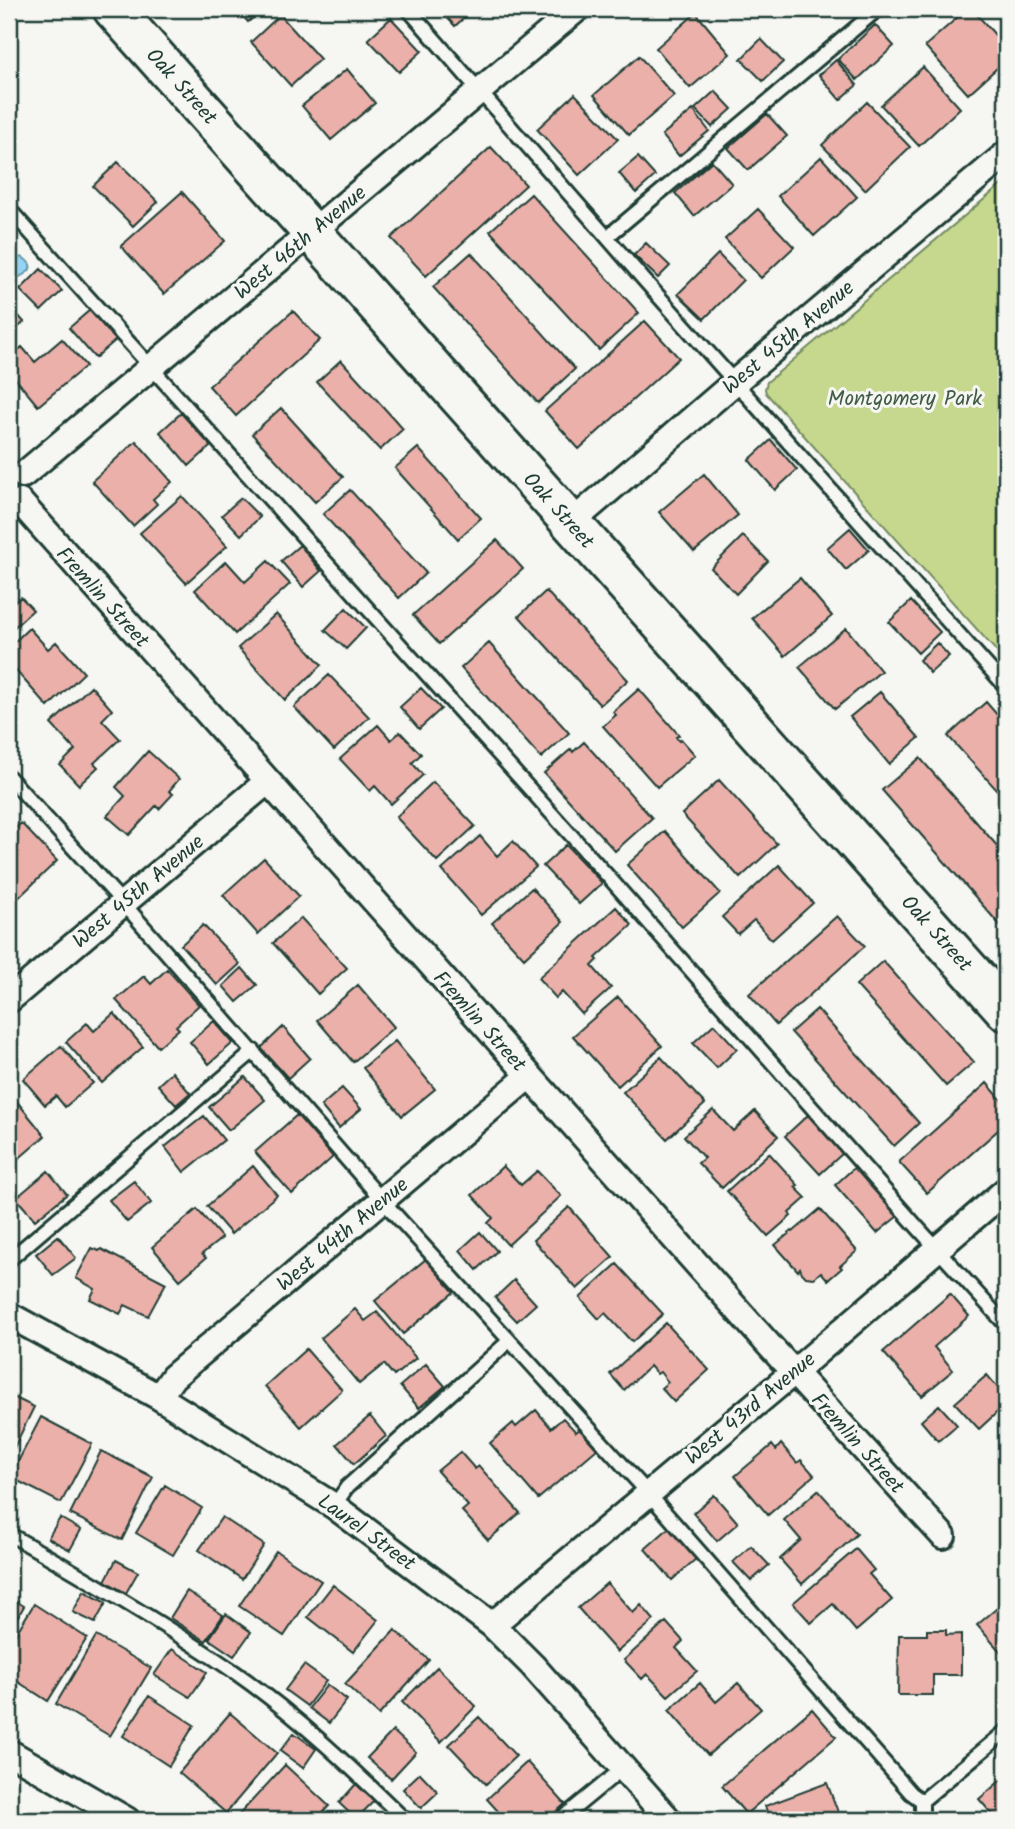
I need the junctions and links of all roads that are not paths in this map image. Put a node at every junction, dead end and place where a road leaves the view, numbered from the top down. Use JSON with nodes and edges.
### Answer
{"nodes":[{"id":1,"x":113,"y":9,"type":"edge"},
{"id":2,"x":408,"y":9,"type":"edge"},
{"id":3,"x":577,"y":9,"type":"edge"},
{"id":4,"x":878,"y":9,"type":"edge"},
{"id":5,"x":479,"y":91,"type":"junction"},
{"id":6,"x":1006,"y":154,"type":"edge"},
{"id":7,"x":9,"y":209,"type":"edge"},
{"id":8,"x":311,"y":232,"type":"junction"},
{"id":9,"x":607,"y":237,"type":"junction"},
{"id":10,"x":151,"y":367,"type":"junction"},
{"id":11,"x":735,"y":382,"type":"junction"},
{"id":12,"x":16,"y":471,"type":"edge"},
{"id":13,"x":14,"y":505,"type":"edge"},
{"id":14,"x":571,"y":523,"type":"junction"},
{"id":15,"x":1006,"y":687,"type":"edge"},
{"id":16,"x":9,"y":777,"type":"edge"},
{"id":17,"x":268,"y":781,"type":"junction"},
{"id":18,"x":124,"y":904,"type":"junction"},
{"id":19,"x":9,"y":1000,"type":"edge"},
{"id":20,"x":1006,"y":1011,"type":"edge"},
{"id":21,"x":254,"y":1051,"type":"junction"},
{"id":22,"x":529,"y":1076,"type":"junction"},
{"id":23,"x":1006,"y":1190,"type":"edge"},
{"id":24,"x":382,"y":1200,"type":"junction"},
{"id":25,"x":937,"y":1248,"type":"junction"},
{"id":26,"x":9,"y":1260,"type":"edge"},
{"id":27,"x":9,"y":1315,"type":"edge"},
{"id":28,"x":1006,"y":1325,"type":"edge"},
{"id":29,"x":509,"y":1341,"type":"junction"},
{"id":30,"x":794,"y":1372,"type":"junction"},
{"id":31,"x":159,"y":1397,"type":"junction"},
{"id":32,"x":648,"y":1493,"type":"junction"},
{"id":33,"x":334,"y":1506,"type":"junction"},
{"id":34,"x":9,"y":1534,"type":"edge"},
{"id":35,"x":943,"y":1536,"type":"dead end"},
{"id":36,"x":492,"y":1625,"type":"junction"},
{"id":37,"x":1006,"y":1731,"type":"edge"},
{"id":38,"x":9,"y":1752,"type":"edge"},
{"id":39,"x":623,"y":1768,"type":"junction"},
{"id":40,"x":922,"y":1801,"type":"junction"},
{"id":41,"x":127,"y":1820,"type":"edge"},
{"id":42,"x":405,"y":1820,"type":"edge"},
{"id":43,"x":561,"y":1820,"type":"edge"},
{"id":44,"x":669,"y":1820,"type":"edge"},
{"id":45,"x":922,"y":1820,"type":"edge"}],
"edges":[{"from":1,"to":8,"type":"main road","name":"Oak Street"},
{"from":2,"to":5,"type":"lane"},
{"from":3,"to":5,"type":"street","name":"West 46th Avenue"},
{"from":4,"to":9,"type":"lane"},
{"from":5,"to":8,"type":"street","name":"West 46th Avenue"},
{"from":5,"to":9,"type":"lane"},
{"from":6,"to":11,"type":"street","name":"West 45th Avenue"},
{"from":7,"to":10,"type":"lane"},
{"from":8,"to":10,"type":"street","name":"West 46th Avenue"},
{"from":8,"to":14,"type":"main road","name":"Oak Street"},
{"from":9,"to":11,"type":"lane"},
{"from":10,"to":12,"type":"street","name":"West 46th Avenue"},
{"from":10,"to":25,"type":"lane"},
{"from":11,"to":14,"type":"street","name":"West 45th Avenue"},
{"from":11,"to":15,"type":"lane"},
{"from":12,"to":13,"type":"street"},
{"from":13,"to":17,"type":"street","name":"Fremlin Street"},
{"from":14,"to":20,"type":"main road","name":"Oak Street"},
{"from":16,"to":18,"type":"lane"},
{"from":17,"to":18,"type":"street","name":"West 45th Avenue"},
{"from":17,"to":22,"type":"street","name":"Fremlin Street"},
{"from":18,"to":19,"type":"street","name":"West 45th Avenue"},
{"from":18,"to":21,"type":"lane"},
{"from":21,"to":24,"type":"lane"},
{"from":21,"to":26,"type":"lane"},
{"from":22,"to":24,"type":"street","name":"West 44th Avenue"},
{"from":22,"to":30,"type":"street","name":"Fremlin Street"},
{"from":23,"to":25,"type":"street","name":"West 43rd Avenue"},
{"from":24,"to":29,"type":"lane"},
{"from":24,"to":31,"type":"street","name":"West 44th Avenue"},
{"from":25,"to":28,"type":"lane"},
{"from":25,"to":30,"type":"street","name":"West 43rd Avenue"},
{"from":27,"to":31,"type":"street","name":"Laurel Street"},
{"from":29,"to":32,"type":"lane"},
{"from":29,"to":33,"type":"lane"},
{"from":30,"to":32,"type":"street","name":"West 43rd Avenue"},
{"from":30,"to":35,"type":"street","name":"Fremlin Street"},
{"from":31,"to":33,"type":"street","name":"Laurel Street"},
{"from":32,"to":36,"type":"street","name":"West 43rd Avenue"},
{"from":32,"to":40,"type":"lane"},
{"from":33,"to":36,"type":"street","name":"Laurel Street"},
{"from":34,"to":42,"type":"lane"},
{"from":36,"to":39,"type":"street","name":"Laurel Street"},
{"from":37,"to":40,"type":"lane"},
{"from":38,"to":41,"type":"street"},
{"from":39,"to":43,"type":"lane"},
{"from":39,"to":44,"type":"street","name":"Laurel Street"},
{"from":40,"to":45,"type":"lane"}]}
